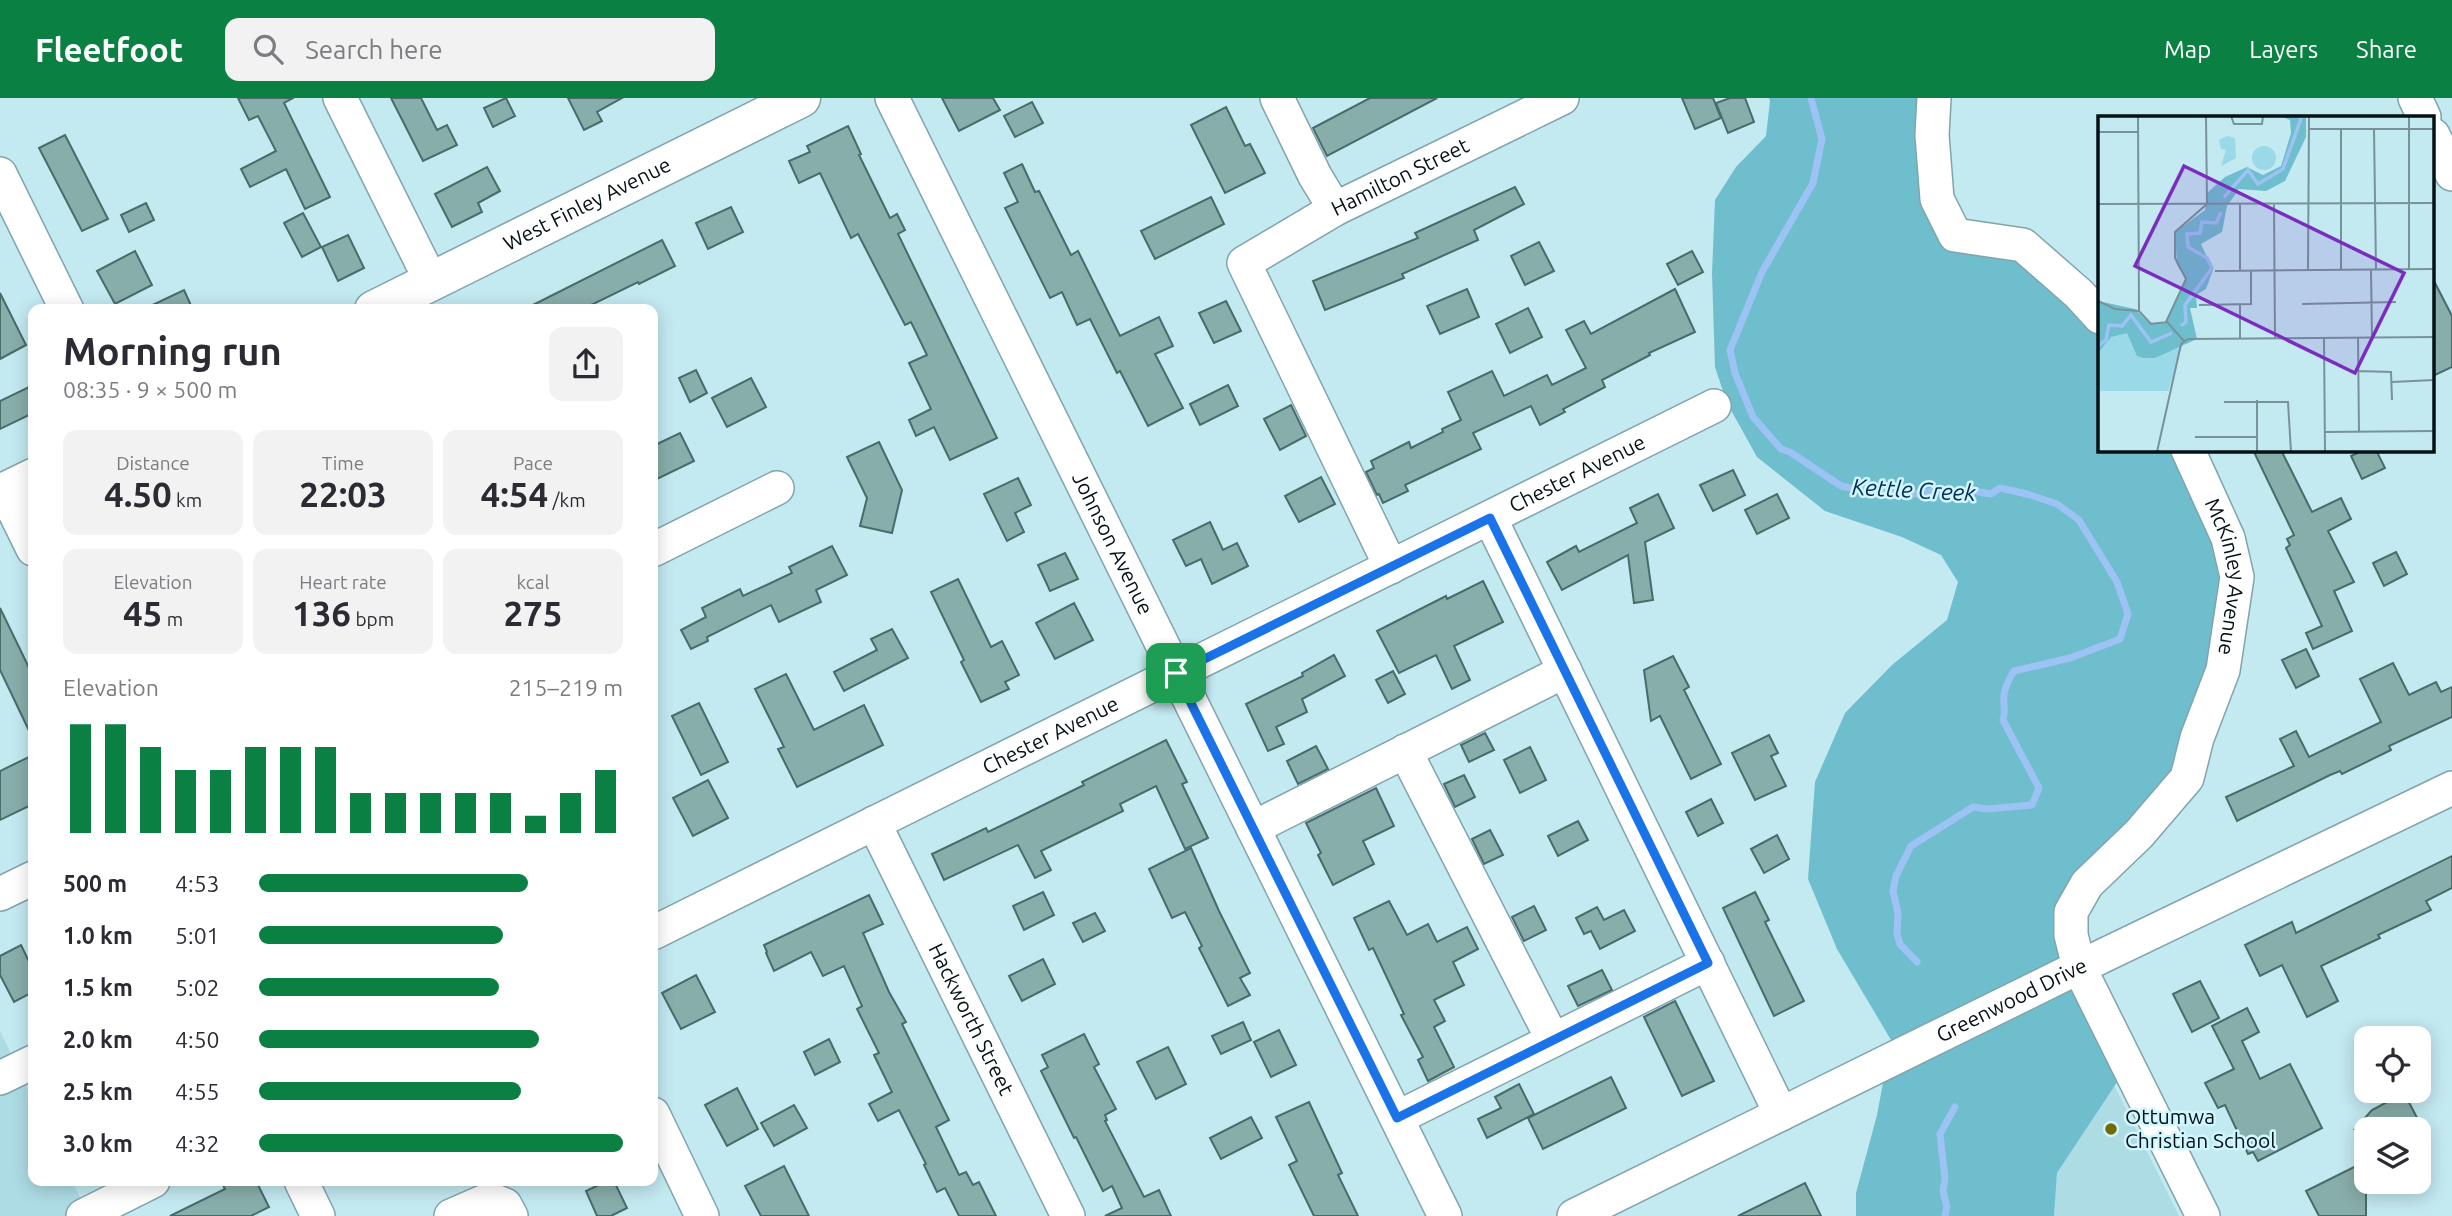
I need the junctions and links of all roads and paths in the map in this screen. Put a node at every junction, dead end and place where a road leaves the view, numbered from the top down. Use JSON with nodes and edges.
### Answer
{"nodes":[{"id":1,"x":340,"y":98,"type":"edge"},
{"id":2,"x":801,"y":98,"type":"edge"},
{"id":3,"x":892,"y":98,"type":"edge"},
{"id":4,"x":1277,"y":98,"type":"edge"},
{"id":5,"x":1562,"y":98,"type":"edge"},
{"id":6,"x":1934,"y":98,"type":"edge"},
{"id":7,"x":2415,"y":98,"type":"edge"},
{"id":8,"x":2424,"y":116,"type":"edge"},
{"id":9,"x":2434,"y":137,"type":"edge"},
{"id":10,"x":0,"y":174,"type":"edge"},
{"id":11,"x":2452,"y":174,"type":"edge"},
{"id":12,"x":1335,"y":209,"type":"junction"},
{"id":13,"x":431,"y":281,"type":"junction"},
{"id":14,"x":63,"y":304,"type":"edge"},
{"id":15,"x":386,"y":304,"type":"edge"},
{"id":16,"x":2098,"y":315,"type":"edge"},
{"id":17,"x":1714,"y":406,"type":"dead end"},
{"id":18,"x":2189,"y":452,"type":"edge"},
{"id":19,"x":13,"y":488,"type":"edge"},
{"id":20,"x":777,"y":488,"type":"dead end"},
{"id":21,"x":1490,"y":518,"type":"junction"},
{"id":22,"x":28,"y":534,"type":"edge"},
{"id":23,"x":658,"y":548,"type":"edge"},
{"id":24,"x":1391,"y":567,"type":"junction"},
{"id":25,"x":1565,"y":671,"type":"junction"},
{"id":26,"x":1176,"y":673,"type":"junction"},
{"id":27,"x":1405,"y":751,"type":"junction"},
{"id":28,"x":2452,"y":788,"type":"edge"},
{"id":29,"x":874,"y":823,"type":"junction"},
{"id":30,"x":1253,"y":828,"type":"junction"},
{"id":31,"x":28,"y":880,"type":"edge"},
{"id":32,"x":0,"y":894,"type":"edge"},
{"id":33,"x":658,"y":931,"type":"edge"},
{"id":34,"x":1708,"y":963,"type":"junction"},
{"id":35,"x":2079,"y":967,"type":"junction"},
{"id":36,"x":1553,"y":1040,"type":"junction"},
{"id":37,"x":28,"y":1064,"type":"edge"},
{"id":38,"x":0,"y":1078,"type":"edge"},
{"id":39,"x":1782,"y":1114,"type":"junction"},
{"id":40,"x":1397,"y":1118,"type":"junction"},
{"id":41,"x":658,"y":1124,"type":"edge"},
{"id":42,"x":143,"y":1186,"type":"edge"},
{"id":43,"x":303,"y":1186,"type":"edge"},
{"id":44,"x":83,"y":1216,"type":"edge"},
{"id":45,"x":318,"y":1216,"type":"edge"},
{"id":46,"x":452,"y":1216,"type":"edge"},
{"id":47,"x":511,"y":1216,"type":"edge"},
{"id":48,"x":702,"y":1216,"type":"edge"},
{"id":49,"x":1068,"y":1216,"type":"edge"},
{"id":50,"x":1445,"y":1216,"type":"edge"},
{"id":51,"x":1574,"y":1216,"type":"edge"},
{"id":52,"x":2203,"y":1216,"type":"edge"}],
"edges":[{"from":1,"to":13,"type":"street"},
{"from":2,"to":13,"type":"main road","name":"West Finley Avenue"},
{"from":3,"to":26,"type":"street","name":"Johnson Avenue"},
{"from":4,"to":12,"type":"street"},
{"from":5,"to":12,"type":"street","name":"Hamilton Street"},
{"from":6,"to":16,"type":"street"},
{"from":7,"to":8,"type":"street"},
{"from":9,"to":11,"type":"street"},
{"from":10,"to":14,"type":"street"},
{"from":12,"to":24,"type":"street","name":"Hamilton Street"},
{"from":13,"to":15,"type":"main road","name":"West Finley Avenue"},
{"from":17,"to":21,"type":"street","name":"Chester Avenue"},
{"from":18,"to":35,"type":"street","name":"McKinley Avenue"},
{"from":19,"to":22,"type":"street"},
{"from":20,"to":23,"type":"street"},
{"from":21,"to":24,"type":"street","name":"Chester Avenue"},
{"from":21,"to":25,"type":"street"},
{"from":24,"to":26,"type":"street","name":"Chester Avenue"},
{"from":25,"to":27,"type":"street"},
{"from":25,"to":34,"type":"street"},
{"from":26,"to":29,"type":"street","name":"Chester Avenue"},
{"from":26,"to":30,"type":"street","name":"Johnson Avenue"},
{"from":27,"to":30,"type":"street"},
{"from":27,"to":36,"type":"street"},
{"from":28,"to":35,"type":"street","name":"Greenwood Drive"},
{"from":29,"to":33,"type":"street","name":"Chester Avenue"},
{"from":29,"to":49,"type":"street","name":"Hackworth Street"},
{"from":30,"to":40,"type":"street","name":"Johnson Avenue"},
{"from":31,"to":32,"type":"street"},
{"from":34,"to":36,"type":"street"},
{"from":34,"to":39,"type":"street"},
{"from":35,"to":39,"type":"street","name":"Greenwood Drive"},
{"from":35,"to":52,"type":"street","name":"McKinley Avenue"},
{"from":36,"to":40,"type":"street"},
{"from":37,"to":38,"type":"street"},
{"from":39,"to":51,"type":"street","name":"Greenwood Drive"},
{"from":40,"to":50,"type":"street","name":"Johnson Avenue"},
{"from":41,"to":48,"type":"street"},
{"from":42,"to":44,"type":"street"},
{"from":43,"to":45,"type":"street"},
{"from":46,"to":47,"type":"street"}]}
